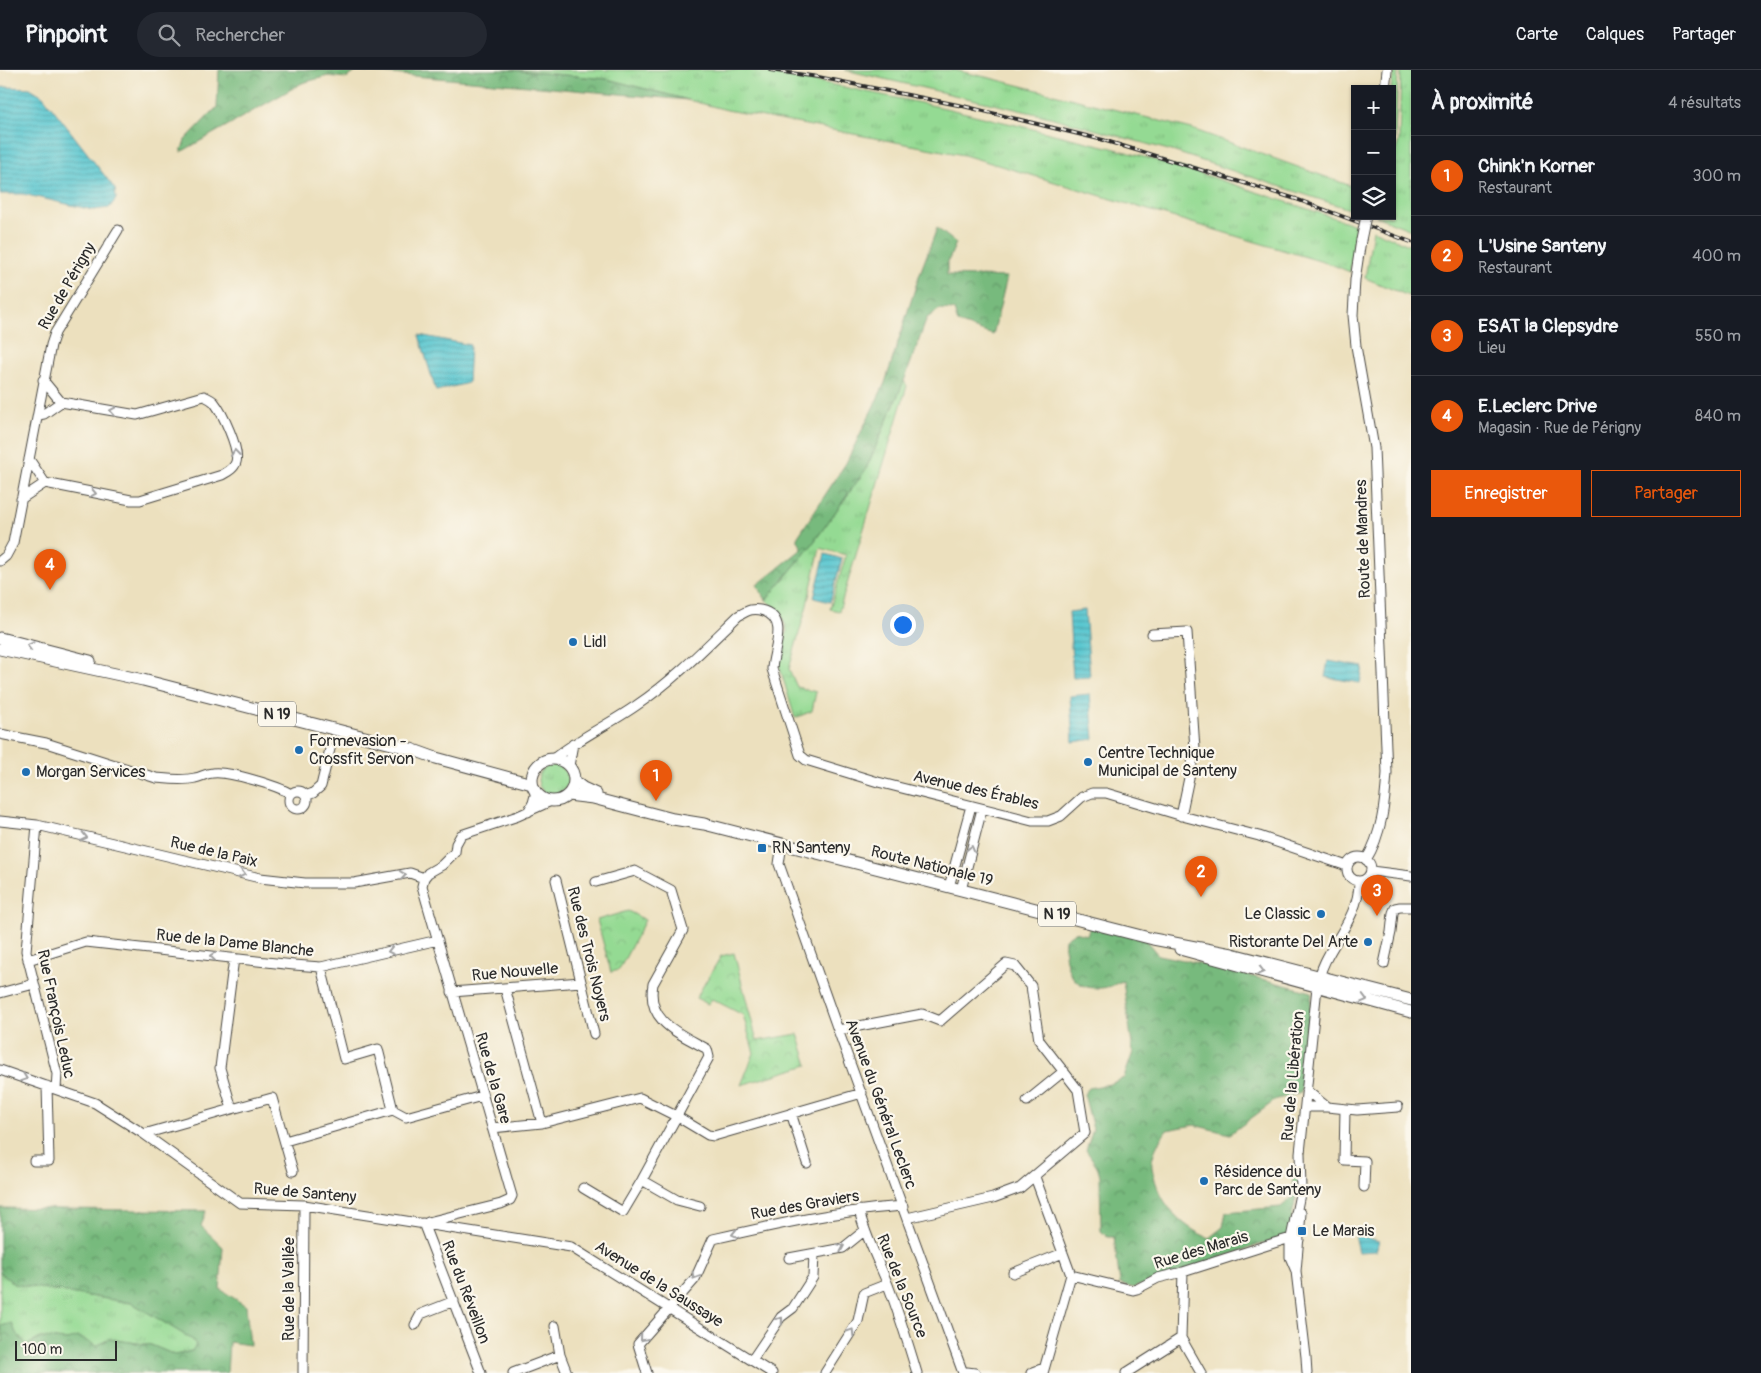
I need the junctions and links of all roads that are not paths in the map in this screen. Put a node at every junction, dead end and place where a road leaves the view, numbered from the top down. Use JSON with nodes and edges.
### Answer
{"nodes":[{"id":1,"x":1387,"y":70,"type":"edge"},
{"id":2,"x":1385,"y":85,"type":"edge"},
{"id":3,"x":1365,"y":220,"type":"edge"},
{"id":4,"x":118,"y":230,"type":"dead end"},
{"id":5,"x":43,"y":380,"type":"junction"},
{"id":6,"x":61,"y":402,"type":"junction"},
{"id":7,"x":38,"y":415,"type":"junction"},
{"id":8,"x":29,"y":459,"type":"junction"},
{"id":9,"x":45,"y":483,"type":"junction"},
{"id":10,"x":21,"y":499,"type":"junction"},
{"id":11,"x":0,"y":561,"type":"edge"},
{"id":12,"x":1152,"y":634,"type":"dead end"},
{"id":13,"x":0,"y":638,"type":"edge"},
{"id":14,"x":0,"y":649,"type":"edge"},
{"id":15,"x":143,"y":680,"type":"junction"},
{"id":16,"x":0,"y":734,"type":"edge"},
{"id":17,"x":573,"y":744,"type":"junction"},
{"id":18,"x":411,"y":748,"type":"junction"},
{"id":19,"x":330,"y":749,"type":"dead end"},
{"id":20,"x":553,"y":759,"type":"junction"},
{"id":21,"x":569,"y":766,"type":"junction"},
{"id":22,"x":534,"y":770,"type":"junction"},
{"id":23,"x":574,"y":780,"type":"junction"},
{"id":24,"x":534,"y":788,"type":"junction"},
{"id":25,"x":291,"y":794,"type":"junction"},
{"id":26,"x":568,"y":795,"type":"junction"},
{"id":27,"x":306,"y":796,"type":"junction"},
{"id":28,"x":550,"y":801,"type":"junction"},
{"id":29,"x":971,"y":806,"type":"junction"},
{"id":30,"x":982,"y":809,"type":"junction"},
{"id":31,"x":528,"y":812,"type":"junction"},
{"id":32,"x":1181,"y":816,"type":"junction"},
{"id":33,"x":0,"y":821,"type":"edge"},
{"id":34,"x":704,"y":824,"type":"junction"},
{"id":35,"x":37,"y":826,"type":"junction"},
{"id":36,"x":782,"y":844,"type":"junction"},
{"id":37,"x":1366,"y":860,"type":"junction"},
{"id":38,"x":1347,"y":866,"type":"junction"},
{"id":39,"x":1371,"y":871,"type":"junction"},
{"id":40,"x":1411,"y":876,"type":"edge"},
{"id":41,"x":424,"y":878,"type":"junction"},
{"id":42,"x":556,"y":880,"type":"dead end"},
{"id":43,"x":596,"y":882,"type":"dead end"},
{"id":44,"x":1359,"y":882,"type":"junction"},
{"id":45,"x":949,"y":887,"type":"junction"},
{"id":46,"x":961,"y":890,"type":"junction"},
{"id":47,"x":1411,"y":907,"type":"edge"},
{"id":48,"x":438,"y":940,"type":"junction"},
{"id":49,"x":234,"y":958,"type":"junction"},
{"id":50,"x":28,"y":960,"type":"junction"},
{"id":51,"x":1384,"y":964,"type":"dead end"},
{"id":52,"x":321,"y":967,"type":"junction"},
{"id":53,"x":581,"y":982,"type":"junction"},
{"id":54,"x":1317,"y":982,"type":"junction"},
{"id":55,"x":34,"y":984,"type":"junction"},
{"id":56,"x":504,"y":988,"type":"junction"},
{"id":57,"x":452,"y":992,"type":"junction"},
{"id":58,"x":0,"y":993,"type":"edge"},
{"id":59,"x":1411,"y":1000,"type":"edge"},
{"id":60,"x":1411,"y":1012,"type":"edge"},
{"id":61,"x":838,"y":1030,"type":"junction"},
{"id":62,"x":594,"y":1034,"type":"dead end"},
{"id":63,"x":0,"y":1070,"type":"edge"},
{"id":64,"x":1064,"y":1070,"type":"junction"},
{"id":65,"x":52,"y":1088,"type":"junction"},
{"id":66,"x":1306,"y":1090,"type":"junction"},
{"id":67,"x":862,"y":1093,"type":"junction"},
{"id":68,"x":482,"y":1096,"type":"junction"},
{"id":69,"x":1027,"y":1101,"type":"dead end"},
{"id":70,"x":1305,"y":1107,"type":"junction"},
{"id":71,"x":1327,"y":1107,"type":"junction"},
{"id":72,"x":1398,"y":1107,"type":"dead end"},
{"id":73,"x":232,"y":1109,"type":"junction"},
{"id":74,"x":1345,"y":1109,"type":"junction"},
{"id":75,"x":393,"y":1110,"type":"junction"},
{"id":76,"x":791,"y":1113,"type":"junction"},
{"id":77,"x":678,"y":1117,"type":"junction"},
{"id":78,"x":542,"y":1123,"type":"junction"},
{"id":79,"x":492,"y":1128,"type":"junction"},
{"id":80,"x":144,"y":1134,"type":"junction"},
{"id":81,"x":285,"y":1141,"type":"junction"},
{"id":82,"x":34,"y":1161,"type":"dead end"},
{"id":83,"x":807,"y":1163,"type":"dead end"},
{"id":84,"x":293,"y":1171,"type":"dead end"},
{"id":85,"x":1035,"y":1177,"type":"junction"},
{"id":86,"x":642,"y":1180,"type":"junction"},
{"id":87,"x":1364,"y":1187,"type":"dead end"},
{"id":88,"x":582,"y":1188,"type":"dead end"},
{"id":89,"x":304,"y":1205,"type":"junction"},
{"id":90,"x":700,"y":1206,"type":"dead end"},
{"id":91,"x":903,"y":1206,"type":"junction"},
{"id":92,"x":859,"y":1210,"type":"junction"},
{"id":93,"x":907,"y":1218,"type":"junction"},
{"id":94,"x":423,"y":1223,"type":"junction"},
{"id":95,"x":864,"y":1231,"type":"junction"},
{"id":96,"x":523,"y":1239,"type":"joint"},
{"id":97,"x":1294,"y":1244,"type":"junction"},
{"id":98,"x":1063,"y":1253,"type":"junction"},
{"id":99,"x":814,"y":1254,"type":"junction"},
{"id":100,"x":789,"y":1258,"type":"dead end"},
{"id":101,"x":1183,"y":1272,"type":"junction"},
{"id":102,"x":1013,"y":1273,"type":"dead end"},
{"id":103,"x":1072,"y":1275,"type":"junction"},
{"id":104,"x":887,"y":1284,"type":"junction"},
{"id":105,"x":454,"y":1301,"type":"junction"},
{"id":106,"x":668,"y":1308,"type":"junction"},
{"id":107,"x":415,"y":1325,"type":"dead end"},
{"id":108,"x":555,"y":1326,"type":"dead end"},
{"id":109,"x":1180,"y":1338,"type":"junction"},
{"id":110,"x":560,"y":1355,"type":"junction"},
{"id":111,"x":752,"y":1360,"type":"junction"},
{"id":112,"x":534,"y":1369,"type":"edge"},
{"id":113,"x":1043,"y":1371,"type":"edge"},
{"id":114,"x":303,"y":1373,"type":"edge"},
{"id":115,"x":481,"y":1373,"type":"edge"},
{"id":116,"x":513,"y":1373,"type":"edge"},
{"id":117,"x":567,"y":1373,"type":"edge"},
{"id":118,"x":647,"y":1373,"type":"edge"},
{"id":119,"x":772,"y":1373,"type":"edge"},
{"id":120,"x":825,"y":1373,"type":"edge"},
{"id":121,"x":917,"y":1373,"type":"edge"},
{"id":122,"x":963,"y":1373,"type":"edge"},
{"id":123,"x":975,"y":1373,"type":"edge"},
{"id":124,"x":1031,"y":1373,"type":"edge"},
{"id":125,"x":1126,"y":1373,"type":"edge"},
{"id":126,"x":1202,"y":1373,"type":"edge"},
{"id":127,"x":1307,"y":1373,"type":"edge"}],
"edges":[{"from":1,"to":2,"type":"street"},
{"from":3,"to":37,"type":"street","name":"Route de Mandres","bridge":true},
{"from":4,"to":5,"type":"street","name":"Rue de Périgny"},
{"from":5,"to":6,"type":"street"},
{"from":5,"to":7,"type":"street","name":"Rue de Périgny"},
{"from":6,"to":7,"type":"street"},
{"from":9,"to":6,"type":"street","one_way":true},
{"from":7,"to":8,"type":"street","name":"Rue de Périgny"},
{"from":8,"to":9,"type":"street"},
{"from":8,"to":10,"type":"street","name":"Rue de Périgny"},
{"from":9,"to":10,"type":"street"},
{"from":10,"to":11,"type":"street","name":"Rue de Périgny"},
{"from":12,"to":32,"type":"street"},
{"from":15,"to":13,"type":"main road","number":"N 19","one_way":true},
{"from":14,"to":15,"type":"main road","number":"N 19"},
{"from":15,"to":18,"type":"main road","number":"N 19"},
{"from":16,"to":25,"type":"street"},
{"from":17,"to":20,"type":"street","name":"Avenue des Érables"},
{"from":17,"to":21,"type":"street"},
{"from":17,"to":29,"type":"street","name":"Avenue des Érables"},
{"from":18,"to":22,"type":"main road","number":"N 19"},
{"from":18,"to":24,"type":"main road","number":"N 19"},
{"from":19,"to":27,"type":"street"},
{"from":20,"to":21,"type":"main road"},
{"from":20,"to":22,"type":"main road"},
{"from":21,"to":23,"type":"main road"},
{"from":22,"to":24,"type":"main road"},
{"from":23,"to":26,"type":"main road"},
{"from":23,"to":34,"type":"main road","name":"Route Nationale 19","number":"N 19"},
{"from":24,"to":28,"type":"main road"},
{"from":24,"to":31,"type":"street"},
{"from":25,"to":27,"type":"street"},
{"from":25,"to":27,"type":"street"},
{"from":26,"to":28,"type":"main road"},
{"from":26,"to":34,"type":"main road","name":"Route Nationale 19","number":"N 19"},
{"from":28,"to":31,"type":"street"},
{"from":29,"to":30,"type":"street","name":"Avenue des Érables"},
{"from":29,"to":45,"type":"street"},
{"from":30,"to":32,"type":"street","name":"Avenue des Érables"},
{"from":46,"to":30,"type":"street","one_way":true},
{"from":31,"to":41,"type":"street"},
{"from":32,"to":38,"type":"street","name":"Avenue des Érables"},
{"from":33,"to":35,"type":"street","name":"Rue de la Paix"},
{"from":34,"to":36,"type":"main road","name":"Route Nationale 19","number":"N 19"},
{"from":35,"to":41,"type":"street","name":"Rue de la Paix","one_way":true},
{"from":35,"to":50,"type":"street","name":"Rue François Leduc"},
{"from":36,"to":45,"type":"main road","name":"Route Nationale 19","number":"N 19"},
{"from":36,"to":61,"type":"street","name":"Avenue du Général Leclerc"},
{"from":37,"to":38,"type":"street"},
{"from":37,"to":39,"type":"street"},
{"from":38,"to":44,"type":"street"},
{"from":39,"to":40,"type":"street"},
{"from":39,"to":44,"type":"street"},
{"from":41,"to":48,"type":"street","name":"Rue de la Gare"},
{"from":42,"to":53,"type":"street","name":"Rue des Trois Noyers"},
{"from":43,"to":77,"type":"street"},
{"from":44,"to":54,"type":"street"},
{"from":45,"to":46,"type":"main road","name":"Route Nationale 19","number":"N 19"},
{"from":46,"to":54,"type":"main road","name":"Route Nationale 19","number":"N 19"},
{"from":47,"to":51,"type":"street"},
{"from":48,"to":52,"type":"street","name":"Rue de la Dame Blanche","one_way":true},
{"from":48,"to":57,"type":"street","name":"Rue de la Gare"},
{"from":49,"to":50,"type":"street","name":"Rue de la Dame Blanche","one_way":true},
{"from":49,"to":52,"type":"street","name":"Rue de la Dame Blanche"},
{"from":49,"to":73,"type":"street"},
{"from":50,"to":55,"type":"street","name":"Rue François Leduc"},
{"from":52,"to":75,"type":"street"},
{"from":53,"to":56,"type":"street","name":"Rue Nouvelle"},
{"from":53,"to":62,"type":"street","name":"Rue des Trois Noyers"},
{"from":54,"to":59,"type":"main road","name":"Route Nationale 19","number":"N 19"},
{"from":54,"to":60,"type":"main road","name":"Route Nationale 19","number":"N 19","one_way":true},
{"from":54,"to":66,"type":"street","name":"Rue de la Libération"},
{"from":55,"to":58,"type":"street"},
{"from":55,"to":65,"type":"street","name":"Rue François Leduc"},
{"from":56,"to":57,"type":"street","name":"Rue Nouvelle"},
{"from":56,"to":78,"type":"street"},
{"from":57,"to":68,"type":"street","name":"Rue de la Gare"},
{"from":61,"to":64,"type":"street"},
{"from":61,"to":67,"type":"street","name":"Avenue du Général Leclerc"},
{"from":63,"to":65,"type":"street","name":"Rue de Santeny","one_way":true},
{"from":64,"to":69,"type":"street"},
{"from":64,"to":85,"type":"street"},
{"from":65,"to":80,"type":"street","name":"Rue de Santeny"},
{"from":65,"to":82,"type":"street","name":"Rue François Leduc"},
{"from":66,"to":70,"type":"street","name":"Rue de la Libération"},
{"from":66,"to":71,"type":"street"},
{"from":67,"to":76,"type":"street"},
{"from":67,"to":91,"type":"street","name":"Avenue du Général Leclerc"},
{"from":68,"to":75,"type":"street"},
{"from":68,"to":79,"type":"street","name":"Rue de la Gare"},
{"from":70,"to":71,"type":"street"},
{"from":70,"to":97,"type":"street","name":"Rue de la Libération"},
{"from":71,"to":74,"type":"street"},
{"from":72,"to":74,"type":"street"},
{"from":73,"to":80,"type":"street"},
{"from":73,"to":81,"type":"street"},
{"from":74,"to":87,"type":"street"},
{"from":75,"to":81,"type":"street"},
{"from":76,"to":77,"type":"street"},
{"from":76,"to":83,"type":"street"},
{"from":77,"to":78,"type":"street"},
{"from":77,"to":86,"type":"street"},
{"from":78,"to":79,"type":"street"},
{"from":79,"to":94,"type":"street","name":"Rue de la Gare"},
{"from":80,"to":89,"type":"street","name":"Rue de Santeny"},
{"from":81,"to":84,"type":"street"},
{"from":85,"to":93,"type":"street"},
{"from":85,"to":98,"type":"street"},
{"from":86,"to":88,"type":"street"},
{"from":86,"to":90,"type":"street"},
{"from":89,"to":94,"type":"street","name":"Rue de Santeny"},
{"from":89,"to":114,"type":"street","name":"Rue de la Vallée"},
{"from":91,"to":92,"type":"street","name":"Rue des Graviers"},
{"from":91,"to":93,"type":"street","name":"Avenue du Général Leclerc"},
{"from":92,"to":95,"type":"street","name":"Rue de la Source"},
{"from":92,"to":106,"type":"street","name":"Rue des Graviers","one_way":true},
{"from":93,"to":122,"type":"street","name":"Avenue du Général Leclerc"},
{"from":94,"to":96,"type":"street","name":"Rue de Santeny"},
{"from":94,"to":105,"type":"street","name":"Rue du Réveillon"},
{"from":99,"to":95,"type":"street","one_way":true},
{"from":95,"to":104,"type":"street","name":"Rue de la Source"},
{"from":96,"to":106,"type":"street","name":"Avenue de la Saussaye"},
{"from":97,"to":101,"type":"street","name":"Rue des Marais"},
{"from":97,"to":127,"type":"street","name":"Rue de la Libération"},
{"from":98,"to":102,"type":"street"},
{"from":98,"to":103,"type":"street"},
{"from":99,"to":100,"type":"street"},
{"from":111,"to":99,"type":"street","one_way":true},
{"from":101,"to":103,"type":"street","name":"Rue des Marais"},
{"from":101,"to":109,"type":"street"},
{"from":103,"to":113,"type":"street"},
{"from":120,"to":104,"type":"street","one_way":true},
{"from":104,"to":121,"type":"street","name":"Rue de la Source"},
{"from":105,"to":107,"type":"street"},
{"from":105,"to":115,"type":"street","name":"Rue du Réveillon"},
{"from":106,"to":111,"type":"street","name":"Avenue de la Saussaye"},
{"from":106,"to":118,"type":"street","one_way":true},
{"from":108,"to":110,"type":"street"},
{"from":109,"to":125,"type":"street"},
{"from":109,"to":126,"type":"street"},
{"from":110,"to":112,"type":"street"},
{"from":110,"to":117,"type":"street"},
{"from":111,"to":119,"type":"street","name":"Avenue de la Saussaye"},
{"from":112,"to":116,"type":"street"},
{"from":113,"to":124,"type":"street"},
{"from":122,"to":123,"type":"street"}]}
